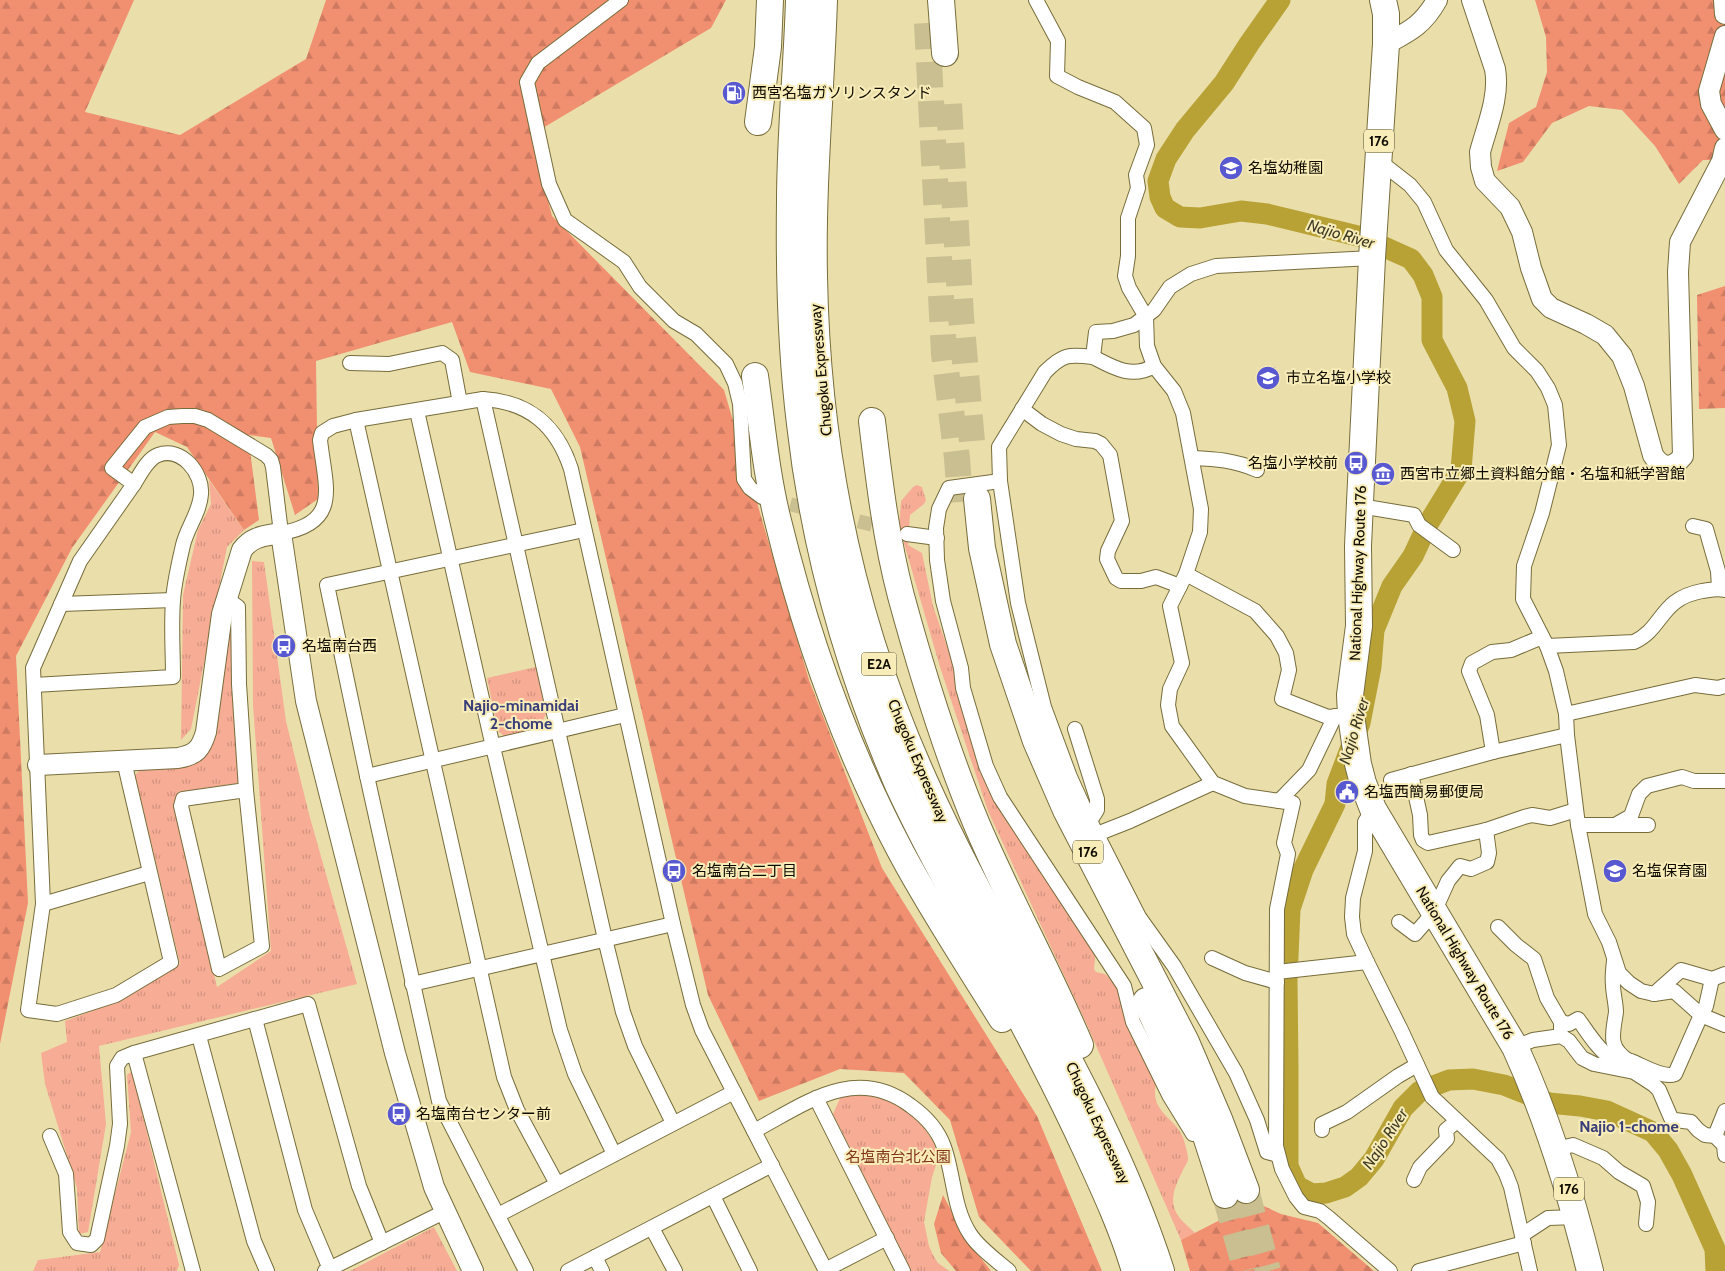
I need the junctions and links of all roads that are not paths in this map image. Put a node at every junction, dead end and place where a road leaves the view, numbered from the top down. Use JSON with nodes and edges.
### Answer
{"nodes":[{"id":1,"x":621,"y":0,"type":"edge"},
{"id":2,"x":770,"y":0,"type":"edge"},
{"id":3,"x":799,"y":0,"type":"edge"},
{"id":4,"x":824,"y":0,"type":"edge"},
{"id":5,"x":941,"y":0,"type":"edge"},
{"id":6,"x":1036,"y":0,"type":"edge"},
{"id":7,"x":1437,"y":0,"type":"edge"},
{"id":8,"x":1472,"y":0,"type":"edge"},
{"id":9,"x":1724,"y":0,"type":"edge"},
{"id":10,"x":1384,"y":1,"type":"edge"},
{"id":11,"x":1725,"y":14,"type":"edge"},
{"id":12,"x":1725,"y":36,"type":"edge"},
{"id":13,"x":1386,"y":44,"type":"junction"},
{"id":14,"x":945,"y":53,"type":"dead end"},
{"id":15,"x":758,"y":122,"type":"dead end"},
{"id":16,"x":1725,"y":130,"type":"edge"},
{"id":17,"x":1725,"y":148,"type":"edge"},
{"id":18,"x":1378,"y":160,"type":"junction"},
{"id":19,"x":1373,"y":251,"type":"junction"},
{"id":20,"x":1146,"y":317,"type":"junction"},
{"id":21,"x":1094,"y":357,"type":"junction"},
{"id":22,"x":350,"y":363,"type":"dead end"},
{"id":23,"x":1154,"y":366,"type":"junction"},
{"id":24,"x":755,"y":376,"type":"dead end"},
{"id":25,"x":484,"y":399,"type":"junction"},
{"id":26,"x":460,"y":403,"type":"junction"},
{"id":27,"x":1022,"y":409,"type":"junction"},
{"id":28,"x":417,"y":411,"type":"junction"},
{"id":29,"x":356,"y":420,"type":"junction"},
{"id":30,"x":872,"y":421,"type":"dead end"},
{"id":31,"x":1192,"y":458,"type":"junction"},
{"id":32,"x":1256,"y":470,"type":"dead end"},
{"id":33,"x":1000,"y":481,"type":"junction"},
{"id":34,"x":134,"y":484,"type":"junction"},
{"id":35,"x":762,"y":498,"type":"tunnel mouth"},
{"id":36,"x":968,"y":500,"type":"tunnel mouth"},
{"id":37,"x":1360,"y":506,"type":"junction"},
{"id":38,"x":1692,"y":526,"type":"dead end"},
{"id":39,"x":584,"y":530,"type":"junction"},
{"id":40,"x":281,"y":533,"type":"junction"},
{"id":41,"x":907,"y":534,"type":"dead end"},
{"id":42,"x":937,"y":538,"type":"junction"},
{"id":43,"x":517,"y":544,"type":"junction"},
{"id":44,"x":1453,"y":550,"type":"dead end"},
{"id":45,"x":449,"y":558,"type":"junction"},
{"id":46,"x":390,"y":571,"type":"junction"},
{"id":47,"x":1183,"y":580,"type":"junction"},
{"id":48,"x":1722,"y":589,"type":"edge"},
{"id":49,"x":227,"y":599,"type":"junction"},
{"id":50,"x":173,"y":600,"type":"junction"},
{"id":51,"x":61,"y":604,"type":"junction"},
{"id":52,"x":1544,"y":642,"type":"junction"},
{"id":53,"x":34,"y":685,"type":"junction"},
{"id":54,"x":1725,"y":686,"type":"edge"},
{"id":55,"x":1566,"y":714,"type":"junction"},
{"id":56,"x":625,"y":715,"type":"junction"},
{"id":57,"x":1343,"y":716,"type":"junction"},
{"id":58,"x":1075,"y":729,"type":"dead end"},
{"id":59,"x":558,"y":732,"type":"junction"},
{"id":60,"x":1567,"y":735,"type":"junction"},
{"id":61,"x":493,"y":748,"type":"junction"},
{"id":62,"x":1493,"y":752,"type":"junction"},
{"id":63,"x":433,"y":760,"type":"junction"},
{"id":64,"x":124,"y":761,"type":"junction"},
{"id":65,"x":38,"y":765,"type":"junction"},
{"id":66,"x":1411,"y":774,"type":"junction"},
{"id":67,"x":367,"y":776,"type":"junction"},
{"id":68,"x":1725,"y":782,"type":"edge"},
{"id":69,"x":1213,"y":783,"type":"junction"},
{"id":70,"x":246,"y":790,"type":"junction"},
{"id":71,"x":1279,"y":801,"type":"junction"},
{"id":72,"x":1370,"y":804,"type":"junction"},
{"id":73,"x":1576,"y":810,"type":"junction"},
{"id":74,"x":1090,"y":821,"type":"junction"},
{"id":75,"x":1578,"y":825,"type":"junction"},
{"id":76,"x":1615,"y":825,"type":"junction"},
{"id":77,"x":1648,"y":825,"type":"dead end"},
{"id":78,"x":1486,"y":830,"type":"junction"},
{"id":79,"x":1097,"y":834,"type":"junction"},
{"id":80,"x":149,"y":873,"type":"junction"},
{"id":81,"x":43,"y":904,"type":"junction"},
{"id":82,"x":1434,"y":912,"type":"junction"},
{"id":83,"x":1399,"y":922,"type":"dead end"},
{"id":84,"x":672,"y":924,"type":"junction"},
{"id":85,"x":1498,"y":927,"type":"dead end"},
{"id":86,"x":605,"y":939,"type":"junction"},
{"id":87,"x":540,"y":953,"type":"junction"},
{"id":88,"x":1212,"y":958,"type":"dead end"},
{"id":89,"x":1614,"y":958,"type":"junction"},
{"id":90,"x":1366,"y":962,"type":"junction"},
{"id":91,"x":478,"y":968,"type":"junction"},
{"id":92,"x":1718,"y":976,"type":"edge"},
{"id":93,"x":1277,"y":977,"type":"junction"},
{"id":94,"x":412,"y":984,"type":"junction"},
{"id":95,"x":1654,"y":994,"type":"junction"},
{"id":96,"x":1701,"y":1015,"type":"junction"},
{"id":97,"x":255,"y":1020,"type":"junction"},
{"id":98,"x":1561,"y":1022,"type":"junction"},
{"id":99,"x":1725,"y":1024,"type":"edge"},
{"id":100,"x":199,"y":1036,"type":"junction"},
{"id":101,"x":1561,"y":1036,"type":"junction"},
{"id":102,"x":1515,"y":1047,"type":"junction"},
{"id":103,"x":134,"y":1053,"type":"junction"},
{"id":104,"x":1630,"y":1061,"type":"junction"},
{"id":105,"x":1417,"y":1065,"type":"junction"},
{"id":106,"x":734,"y":1092,"type":"junction"},
{"id":107,"x":816,"y":1098,"type":"junction"},
{"id":108,"x":1725,"y":1110,"type":"edge"},
{"id":109,"x":1457,"y":1121,"type":"junction"},
{"id":110,"x":673,"y":1123,"type":"junction"},
{"id":111,"x":1322,"y":1130,"type":"dead end"},
{"id":112,"x":754,"y":1131,"type":"junction"},
{"id":113,"x":50,"y":1136,"type":"dead end"},
{"id":114,"x":1715,"y":1136,"type":"junction"},
{"id":115,"x":1556,"y":1149,"type":"junction"},
{"id":116,"x":614,"y":1154,"type":"junction"},
{"id":117,"x":1278,"y":1155,"type":"junction"},
{"id":118,"x":1725,"y":1155,"type":"edge"},
{"id":119,"x":772,"y":1165,"type":"junction"},
{"id":120,"x":1414,"y":1180,"type":"dead end"},
{"id":121,"x":557,"y":1184,"type":"junction"},
{"id":122,"x":1104,"y":1189,"type":"junction"},
{"id":123,"x":1229,"y":1193,"type":"joint"},
{"id":124,"x":713,"y":1196,"type":"junction"},
{"id":125,"x":444,"y":1212,"type":"junction"},
{"id":126,"x":498,"y":1215,"type":"junction"},
{"id":127,"x":1577,"y":1217,"type":"junction"},
{"id":128,"x":1646,"y":1224,"type":"dead end"},
{"id":129,"x":652,"y":1228,"type":"junction"},
{"id":130,"x":887,"y":1238,"type":"junction"},
{"id":131,"x":1523,"y":1239,"type":"junction"},
{"id":132,"x":382,"y":1242,"type":"junction"},
{"id":133,"x":595,"y":1257,"type":"junction"},
{"id":134,"x":327,"y":1270,"type":"edge"},
{"id":135,"x":826,"y":1270,"type":"edge"},
{"id":136,"x":193,"y":1271,"type":"edge"},
{"id":137,"x":267,"y":1271,"type":"edge"},
{"id":138,"x":473,"y":1271,"type":"edge"},
{"id":139,"x":526,"y":1271,"type":"edge"},
{"id":140,"x":568,"y":1271,"type":"edge"},
{"id":141,"x":602,"y":1271,"type":"edge"},
{"id":142,"x":674,"y":1271,"type":"edge"},
{"id":143,"x":750,"y":1271,"type":"edge"},
{"id":144,"x":903,"y":1271,"type":"edge"},
{"id":145,"x":1009,"y":1271,"type":"edge"},
{"id":146,"x":1135,"y":1271,"type":"edge"},
{"id":147,"x":1161,"y":1271,"type":"edge"},
{"id":148,"x":1165,"y":1271,"type":"edge"},
{"id":149,"x":1390,"y":1271,"type":"edge"},
{"id":150,"x":1419,"y":1271,"type":"edge"},
{"id":151,"x":1530,"y":1271,"type":"edge"},
{"id":152,"x":1590,"y":1271,"type":"edge"}],
"edges":[{"from":1,"to":35,"type":"street"},
{"from":2,"to":15,"type":"highway"},
{"from":3,"to":122,"type":"highway","name":"Chugoku Expressway","number":"E2A"},
{"from":4,"to":147,"type":"highway","name":"Chugoku Expressway","number":"E2A"},
{"from":5,"to":14,"type":"highway"},
{"from":6,"to":20,"type":"street"},
{"from":7,"to":13,"type":"street"},
{"from":8,"to":17,"type":"street"},
{"from":9,"to":11,"type":"street"},
{"from":10,"to":13,"type":"highway","name":"National Highway Route 176","number":"176"},
{"from":12,"to":16,"type":"street"},
{"from":13,"to":18,"type":"highway","name":"National Highway Route 176","number":"176"},
{"from":18,"to":19,"type":"highway","name":"National Highway Route 176","number":"176"},
{"from":18,"to":52,"type":"street"},
{"from":19,"to":20,"type":"street"},
{"from":19,"to":37,"type":"highway","name":"National Highway Route 176","number":"176"},
{"from":20,"to":21,"type":"street"},
{"from":20,"to":23,"type":"street"},
{"from":21,"to":23,"type":"street"},
{"from":21,"to":27,"type":"street"},
{"from":22,"to":26,"type":"street"},
{"from":23,"to":31,"type":"street"},
{"from":24,"to":122,"type":"highway"},
{"from":25,"to":26,"type":"street"},
{"from":25,"to":39,"type":"street"},
{"from":25,"to":43,"type":"street"},
{"from":26,"to":28,"type":"street"},
{"from":27,"to":33,"type":"street"},
{"from":27,"to":47,"type":"street"},
{"from":28,"to":29,"type":"street"},
{"from":28,"to":45,"type":"street"},
{"from":29,"to":40,"type":"street"},
{"from":29,"to":46,"type":"street"},
{"from":30,"to":148,"type":"highway"},
{"from":31,"to":32,"type":"street"},
{"from":31,"to":47,"type":"street"},
{"from":33,"to":42,"type":"street"},
{"from":33,"to":74,"type":"street"},
{"from":34,"to":40,"type":"street"},
{"from":34,"to":50,"type":"street"},
{"from":34,"to":51,"type":"street"},
{"from":36,"to":123,"type":"highway","number":"176"},
{"from":37,"to":44,"type":"street"},
{"from":37,"to":57,"type":"highway","name":"National Highway Route 176","number":"176"},
{"from":38,"to":48,"type":"street"},
{"from":39,"to":43,"type":"street"},
{"from":39,"to":56,"type":"street"},
{"from":40,"to":49,"type":"street"},
{"from":40,"to":125,"type":"street"},
{"from":41,"to":42,"type":"street"},
{"from":42,"to":123,"type":"street"},
{"from":43,"to":45,"type":"street"},
{"from":43,"to":59,"type":"street"},
{"from":45,"to":46,"type":"street"},
{"from":45,"to":61,"type":"street"},
{"from":46,"to":63,"type":"street"},
{"from":46,"to":67,"type":"street"},
{"from":47,"to":57,"type":"street"},
{"from":47,"to":69,"type":"street"},
{"from":48,"to":52,"type":"street"},
{"from":49,"to":64,"type":"street"},
{"from":49,"to":70,"type":"street"},
{"from":50,"to":51,"type":"street"},
{"from":50,"to":53,"type":"street"},
{"from":51,"to":53,"type":"street"},
{"from":52,"to":55,"type":"street"},
{"from":52,"to":62,"type":"street"},
{"from":53,"to":65,"type":"street"},
{"from":54,"to":55,"type":"street"},
{"from":55,"to":60,"type":"street"},
{"from":56,"to":59,"type":"street"},
{"from":56,"to":84,"type":"street"},
{"from":57,"to":71,"type":"street"},
{"from":57,"to":72,"type":"highway","name":"National Highway Route 176","number":"176"},
{"from":58,"to":74,"type":"street"},
{"from":59,"to":61,"type":"street"},
{"from":59,"to":86,"type":"street"},
{"from":60,"to":62,"type":"street"},
{"from":60,"to":73,"type":"street"},
{"from":61,"to":63,"type":"street"},
{"from":61,"to":87,"type":"street"},
{"from":62,"to":66,"type":"street"},
{"from":63,"to":67,"type":"street"},
{"from":63,"to":91,"type":"street"},
{"from":64,"to":65,"type":"street"},
{"from":64,"to":80,"type":"street"},
{"from":65,"to":81,"type":"street"},
{"from":66,"to":72,"type":"street"},
{"from":66,"to":78,"type":"street"},
{"from":67,"to":94,"type":"street"},
{"from":68,"to":76,"type":"street"},
{"from":69,"to":71,"type":"street"},
{"from":69,"to":79,"type":"street"},
{"from":70,"to":70,"type":"street"},
{"from":71,"to":93,"type":"street"},
{"from":72,"to":82,"type":"highway","name":"National Highway Route 176","number":"176"},
{"from":72,"to":90,"type":"street"},
{"from":73,"to":75,"type":"street"},
{"from":73,"to":78,"type":"street"},
{"from":74,"to":79,"type":"street"},
{"from":75,"to":76,"type":"street"},
{"from":75,"to":89,"type":"street"},
{"from":76,"to":77,"type":"street"},
{"from":78,"to":82,"type":"street"},
{"from":79,"to":117,"type":"street"},
{"from":80,"to":81,"type":"street"},
{"from":80,"to":81,"type":"street"},
{"from":82,"to":83,"type":"street"},
{"from":82,"to":102,"type":"highway","name":"National Highway Route 176","number":"176"},
{"from":84,"to":86,"type":"street"},
{"from":84,"to":106,"type":"street"},
{"from":85,"to":98,"type":"street"},
{"from":86,"to":87,"type":"street"},
{"from":86,"to":110,"type":"street"},
{"from":87,"to":91,"type":"street"},
{"from":87,"to":116,"type":"street"},
{"from":88,"to":93,"type":"street"},
{"from":89,"to":95,"type":"street"},
{"from":89,"to":104,"type":"street"},
{"from":90,"to":93,"type":"street"},
{"from":90,"to":105,"type":"street"},
{"from":91,"to":94,"type":"street"},
{"from":91,"to":121,"type":"street"},
{"from":92,"to":95,"type":"street"},
{"from":92,"to":96,"type":"street"},
{"from":93,"to":117,"type":"street"},
{"from":94,"to":126,"type":"street"},
{"from":95,"to":96,"type":"street"},
{"from":96,"to":99,"type":"street"},
{"from":96,"to":104,"type":"street"},
{"from":97,"to":100,"type":"street"},
{"from":97,"to":132,"type":"street"},
{"from":97,"to":134,"type":"street"},
{"from":98,"to":101,"type":"street"},
{"from":98,"to":104,"type":"street"},
{"from":100,"to":103,"type":"street"},
{"from":100,"to":137,"type":"street"},
{"from":101,"to":102,"type":"street"},
{"from":101,"to":114,"type":"street"},
{"from":102,"to":115,"type":"highway","name":"National Highway Route 176","number":"176"},
{"from":103,"to":113,"type":"street"},
{"from":103,"to":136,"type":"street"},
{"from":105,"to":109,"type":"street"},
{"from":105,"to":111,"type":"street"},
{"from":106,"to":110,"type":"street"},
{"from":106,"to":112,"type":"street"},
{"from":107,"to":112,"type":"street"},
{"from":107,"to":130,"type":"street"},
{"from":107,"to":145,"type":"street"},
{"from":108,"to":114,"type":"street"},
{"from":109,"to":120,"type":"street"},
{"from":109,"to":131,"type":"street"},
{"from":110,"to":116,"type":"street"},
{"from":112,"to":119,"type":"street"},
{"from":114,"to":118,"type":"street"},
{"from":115,"to":127,"type":"highway","name":"National Highway Route 176","number":"176"},
{"from":115,"to":128,"type":"street"},
{"from":116,"to":121,"type":"street"},
{"from":117,"to":149,"type":"street"},
{"from":119,"to":124,"type":"street"},
{"from":119,"to":135,"type":"street"},
{"from":121,"to":126,"type":"street"},
{"from":122,"to":146,"type":"highway","name":"Chugoku Expressway","number":"E2A"},
{"from":124,"to":129,"type":"street"},
{"from":124,"to":143,"type":"street"},
{"from":125,"to":132,"type":"street"},
{"from":125,"to":138,"type":"street"},
{"from":126,"to":139,"type":"street"},
{"from":127,"to":131,"type":"street"},
{"from":127,"to":152,"type":"highway","name":"National Highway Route 176","number":"176"},
{"from":129,"to":133,"type":"street"},
{"from":129,"to":142,"type":"street"},
{"from":130,"to":135,"type":"street"},
{"from":130,"to":144,"type":"street"},
{"from":131,"to":150,"type":"street"},
{"from":131,"to":151,"type":"street"},
{"from":132,"to":134,"type":"street"},
{"from":133,"to":140,"type":"street"},
{"from":133,"to":141,"type":"street"}]}
